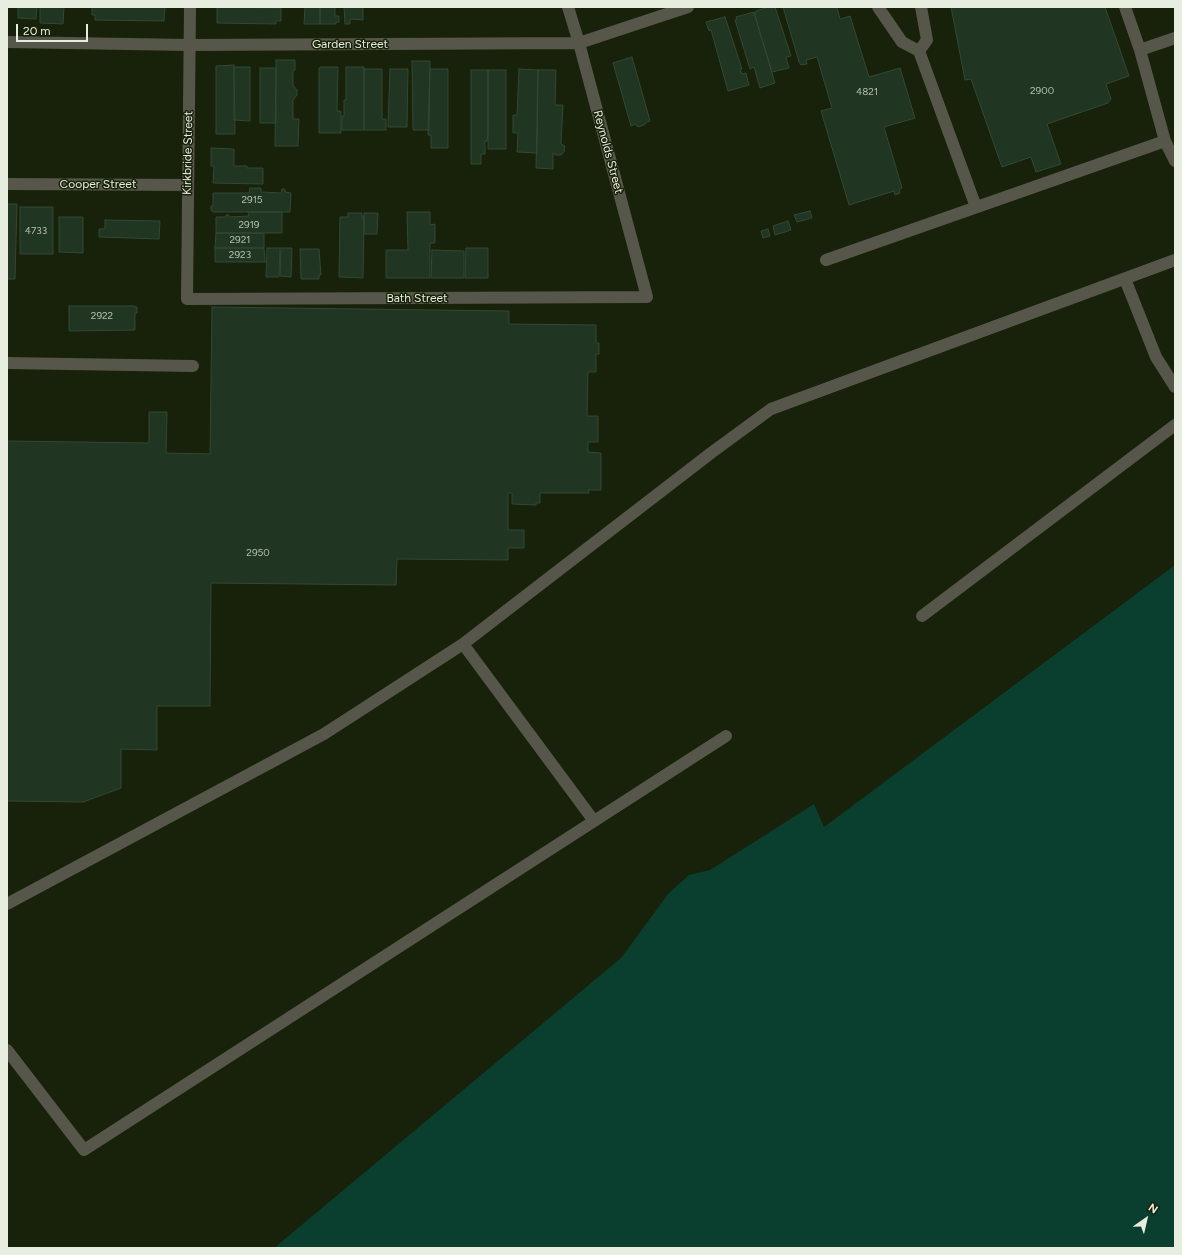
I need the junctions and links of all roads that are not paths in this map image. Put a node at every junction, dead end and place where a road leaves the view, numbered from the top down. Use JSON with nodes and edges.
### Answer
{"nodes":[{"id":1,"x":190,"y":7,"type":"edge"},
{"id":2,"x":568,"y":7,"type":"edge"},
{"id":3,"x":688,"y":7,"type":"edge"},
{"id":4,"x":878,"y":7,"type":"edge"},
{"id":5,"x":921,"y":7,"type":"edge"},
{"id":6,"x":1125,"y":7,"type":"edge"},
{"id":7,"x":1175,"y":38,"type":"edge"},
{"id":8,"x":7,"y":42,"type":"edge"},
{"id":9,"x":579,"y":43,"type":"junction"},
{"id":10,"x":189,"y":45,"type":"junction"},
{"id":11,"x":1140,"y":50,"type":"junction"},
{"id":12,"x":919,"y":51,"type":"junction"},
{"id":13,"x":1165,"y":140,"type":"junction"},
{"id":14,"x":1175,"y":161,"type":"edge"},
{"id":15,"x":7,"y":184,"type":"edge"},
{"id":16,"x":188,"y":185,"type":"junction"},
{"id":17,"x":976,"y":207,"type":"junction"},
{"id":18,"x":826,"y":260,"type":"dead end"},
{"id":19,"x":1175,"y":260,"type":"edge"},
{"id":20,"x":1125,"y":279,"type":"junction"},
{"id":21,"x":646,"y":297,"type":"joint"},
{"id":22,"x":187,"y":299,"type":"joint"},
{"id":23,"x":7,"y":362,"type":"edge"},
{"id":24,"x":192,"y":366,"type":"dead end"},
{"id":25,"x":1175,"y":387,"type":"edge"},
{"id":26,"x":1175,"y":424,"type":"edge"},
{"id":27,"x":922,"y":616,"type":"dead end"},
{"id":28,"x":463,"y":644,"type":"junction"},
{"id":29,"x":726,"y":736,"type":"dead end"},
{"id":30,"x":594,"y":821,"type":"junction"},
{"id":31,"x":7,"y":904,"type":"edge"},
{"id":32,"x":7,"y":1050,"type":"edge"}],
"edges":[{"from":1,"to":10,"type":"street","name":"Kirkbride Street"},
{"from":2,"to":9,"type":"street","name":"Reynolds Street"},
{"from":3,"to":9,"type":"street","name":"Garden Street"},
{"from":4,"to":12,"type":"street"},
{"from":5,"to":12,"type":"street"},
{"from":6,"to":11,"type":"street"},
{"from":7,"to":11,"type":"street"},
{"from":8,"to":10,"type":"street","name":"Garden Street"},
{"from":9,"to":10,"type":"street","name":"Garden Street"},
{"from":9,"to":21,"type":"street","name":"Reynolds Street"},
{"from":10,"to":16,"type":"street","name":"Kirkbride Street"},
{"from":11,"to":13,"type":"street"},
{"from":12,"to":17,"type":"street"},
{"from":13,"to":14,"type":"street"},
{"from":13,"to":17,"type":"street"},
{"from":15,"to":16,"type":"street","name":"Cooper Street"},
{"from":16,"to":22,"type":"street","name":"Kirkbride Street"},
{"from":17,"to":18,"type":"street"},
{"from":19,"to":20,"type":"street"},
{"from":20,"to":25,"type":"street"},
{"from":20,"to":28,"type":"street"},
{"from":21,"to":22,"type":"street","name":"Bath Street"},
{"from":23,"to":24,"type":"street"},
{"from":26,"to":27,"type":"street"},
{"from":28,"to":30,"type":"street"},
{"from":28,"to":31,"type":"street"},
{"from":29,"to":30,"type":"street"},
{"from":30,"to":32,"type":"street"}]}
